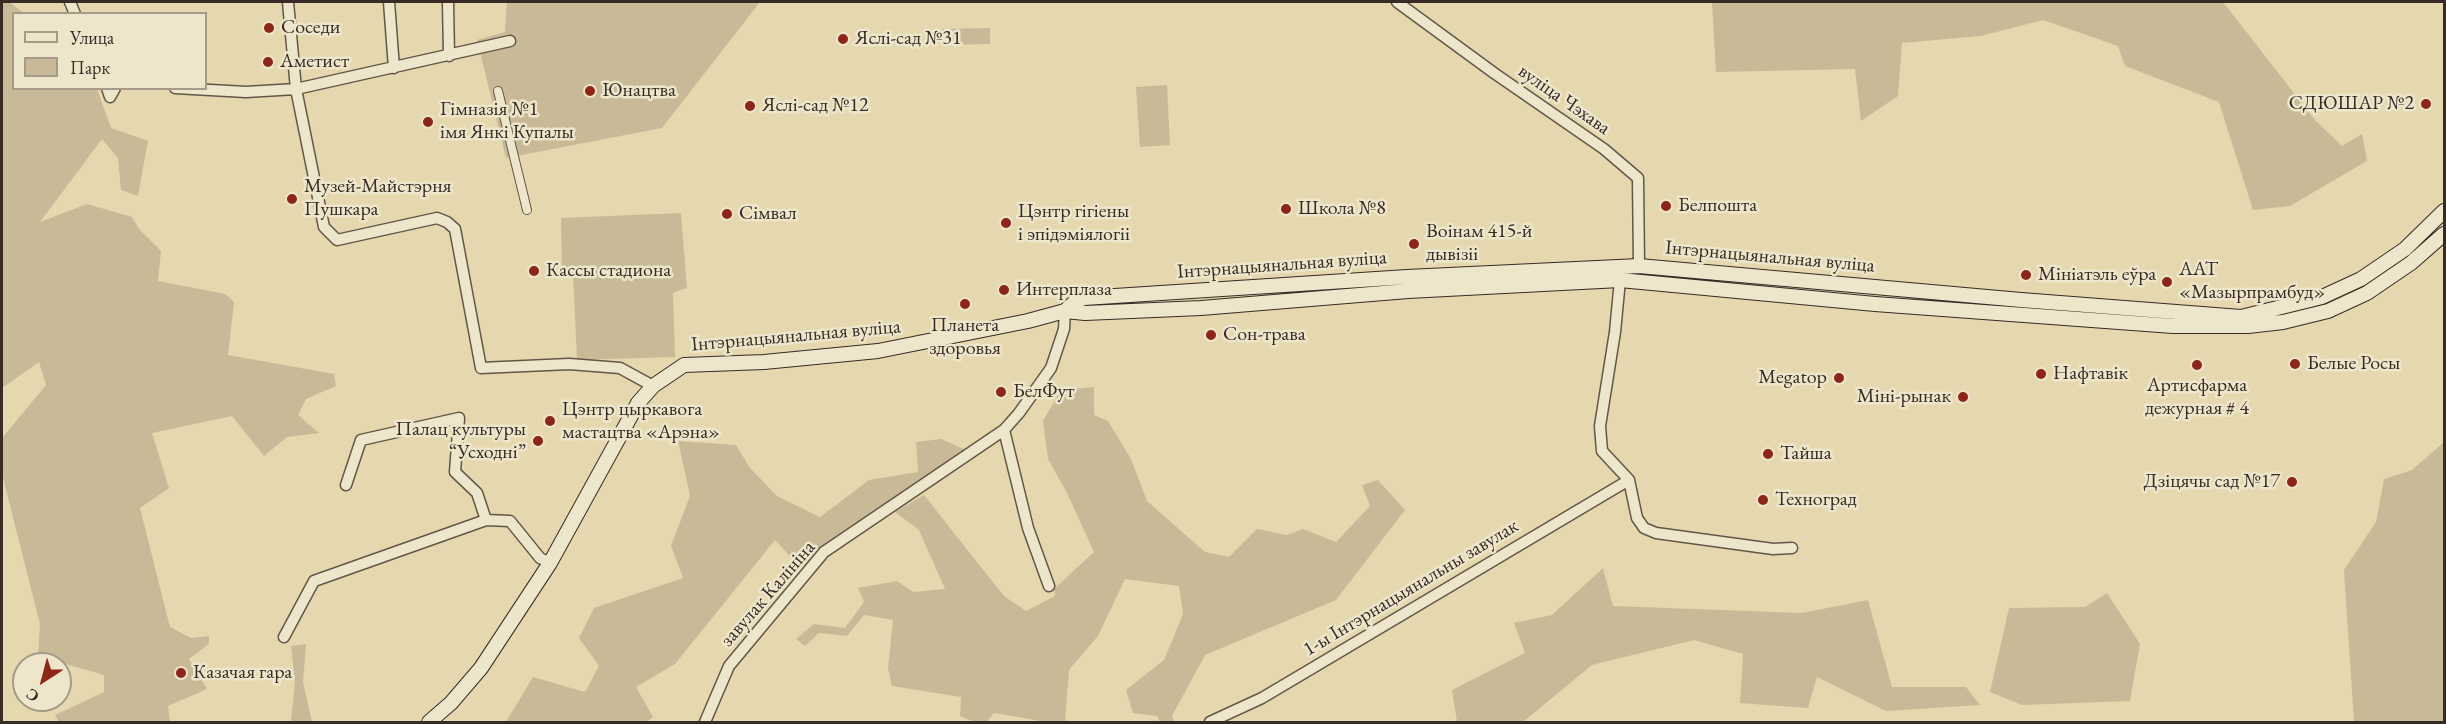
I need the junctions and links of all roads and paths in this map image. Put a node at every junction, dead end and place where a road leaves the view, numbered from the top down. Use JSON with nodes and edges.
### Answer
{"nodes":[{"id":1,"x":288,"y":2,"type":"edge"},
{"id":2,"x":389,"y":2,"type":"edge"},
{"id":3,"x":448,"y":2,"type":"edge"},
{"id":4,"x":1397,"y":2,"type":"edge"},
{"id":5,"x":510,"y":41,"type":"dead end"},
{"id":6,"x":449,"y":56,"type":"junction"},
{"id":7,"x":394,"y":68,"type":"junction"},
{"id":8,"x":296,"y":89,"type":"junction"},
{"id":9,"x":108,"y":90,"type":"edge"},
{"id":10,"x":114,"y":90,"type":"edge"},
{"id":11,"x":207,"y":90,"type":"edge"},
{"id":12,"x":498,"y":91,"type":"dead end"},
{"id":13,"x":526,"y":210,"type":"dead end"},
{"id":14,"x":2445,"y":212,"type":"edge"},
{"id":15,"x":2445,"y":234,"type":"edge"},
{"id":16,"x":1639,"y":266,"type":"junction"},
{"id":17,"x":1620,"y":280,"type":"junction"},
{"id":18,"x":1065,"y":311,"type":"junction"},
{"id":19,"x":653,"y":386,"type":"junction"},
{"id":20,"x":1004,"y":430,"type":"junction"},
{"id":21,"x":1629,"y":480,"type":"junction"},
{"id":22,"x":346,"y":484,"type":"dead end"},
{"id":23,"x":486,"y":520,"type":"junction"},
{"id":24,"x":1792,"y":548,"type":"dead end"},
{"id":25,"x":550,"y":563,"type":"junction"},
{"id":26,"x":1049,"y":586,"type":"dead end"},
{"id":27,"x":284,"y":637,"type":"dead end"},
{"id":28,"x":429,"y":723,"type":"edge"},
{"id":29,"x":705,"y":723,"type":"edge"},
{"id":30,"x":1210,"y":723,"type":"edge"}],
"edges":[{"from":1,"to":8,"type":"street"},
{"from":2,"to":7,"type":"street"},
{"from":3,"to":6,"type":"street"},
{"from":4,"to":16,"type":"street","name":"вуліца Чэхава"},
{"from":5,"to":6,"type":"street"},
{"from":6,"to":7,"type":"street"},
{"from":7,"to":8,"type":"street"},
{"from":8,"to":11,"type":"street"},
{"from":8,"to":19,"type":"street"},
{"from":9,"to":10,"type":"street"},
{"from":12,"to":13,"type":"street"},
{"from":14,"to":16,"type":"main road","name":"Інтэрнацыянальная вуліца"},
{"from":15,"to":17,"type":"main road","name":"Інтэрнацыянальная вуліца"},
{"from":16,"to":18,"type":"main road","name":"Інтэрнацыянальная вуліца"},
{"from":17,"to":18,"type":"main road","name":"Інтэрнацыянальная вуліца"},
{"from":17,"to":21,"type":"street"},
{"from":18,"to":19,"type":"main road","name":"Інтэрнацыянальная вуліца"},
{"from":18,"to":20,"type":"street","name":"завулак Калініна"},
{"from":19,"to":25,"type":"main road","name":"Інтэрнацыянальная вуліца"},
{"from":20,"to":26,"type":"street"},
{"from":20,"to":29,"type":"street","name":"завулак Калініна"},
{"from":21,"to":24,"type":"street"},
{"from":21,"to":30,"type":"street","name":"1-ы Інтэрнацыянальны завулак"},
{"from":22,"to":23,"type":"street"},
{"from":23,"to":25,"type":"street"},
{"from":23,"to":27,"type":"street"},
{"from":25,"to":28,"type":"main road","name":"Інтэрнацыянальная вуліца"}]}
